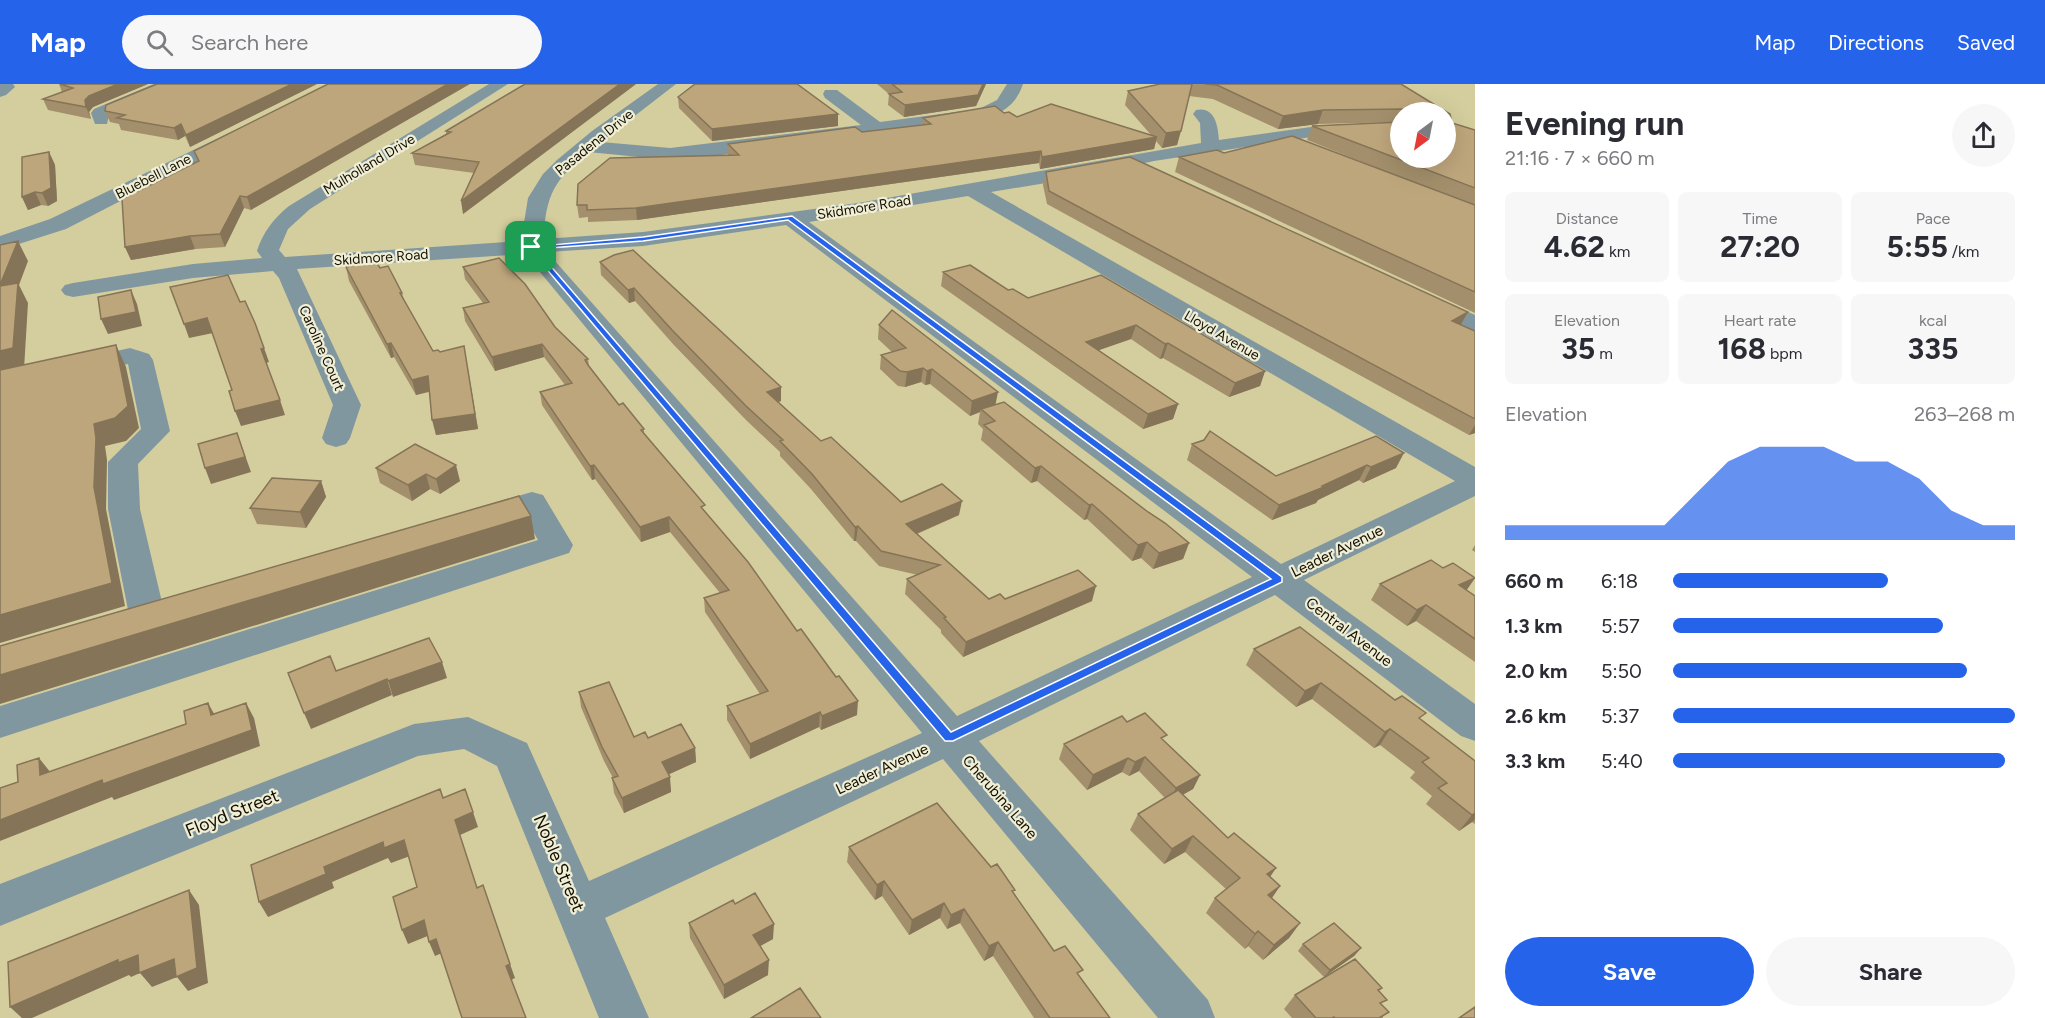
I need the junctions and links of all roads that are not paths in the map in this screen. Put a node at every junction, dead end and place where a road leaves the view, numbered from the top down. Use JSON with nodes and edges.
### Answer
{"nodes":[{"id":1,"x":168,"y":84,"type":"edge"},
{"id":2,"x":500,"y":84,"type":"edge"},
{"id":3,"x":668,"y":84,"type":"edge"},
{"id":4,"x":1015,"y":85,"type":"edge"},
{"id":5,"x":831,"y":94,"type":"dead end"},
{"id":6,"x":1202,"y":114,"type":"dead end"},
{"id":7,"x":101,"y":120,"type":"dead end"},
{"id":8,"x":250,"y":127,"type":"edge"},
{"id":9,"x":875,"y":128,"type":"junction"},
{"id":10,"x":1390,"y":129,"type":"edge"},
{"id":11,"x":1276,"y":137,"type":"junction"},
{"id":12,"x":586,"y":146,"type":"junction"},
{"id":13,"x":1210,"y":148,"type":"junction"},
{"id":14,"x":1311,"y":151,"type":"edge"},
{"id":15,"x":1128,"y":160,"type":"junction"},
{"id":16,"x":1163,"y":177,"type":"edge"},
{"id":17,"x":970,"y":189,"type":"junction"},
{"id":18,"x":790,"y":218,"type":"junction"},
{"id":19,"x":0,"y":243,"type":"edge"},
{"id":20,"x":531,"y":247,"type":"junction"},
{"id":21,"x":278,"y":264,"type":"junction"},
{"id":22,"x":1400,"y":288,"type":"edge"},
{"id":23,"x":73,"y":290,"type":"dead end"},
{"id":24,"x":1475,"y":324,"type":"edge"},
{"id":25,"x":0,"y":384,"type":"edge"},
{"id":26,"x":336,"y":438,"type":"dead end"},
{"id":27,"x":1475,"y":482,"type":"edge"},
{"id":28,"x":452,"y":525,"type":"edge"},
{"id":29,"x":1279,"y":579,"type":"junction"},
{"id":30,"x":181,"y":605,"type":"edge"},
{"id":31,"x":147,"y":615,"type":"junction"},
{"id":32,"x":113,"y":625,"type":"edge"},
{"id":33,"x":0,"y":722,"type":"edge"},
{"id":34,"x":1475,"y":725,"type":"edge"},
{"id":35,"x":468,"y":733,"type":"joint"},
{"id":36,"x":949,"y":738,"type":"junction"},
{"id":37,"x":0,"y":905,"type":"edge"},
{"id":38,"x":579,"y":908,"type":"junction"},
{"id":39,"x":624,"y":1018,"type":"edge"},
{"id":40,"x":1190,"y":1018,"type":"edge"}],
"edges":[{"from":1,"to":7,"type":"street"},
{"from":2,"to":21,"type":"street","name":"Mulholland Drive"},
{"from":3,"to":12,"type":"street","name":"Pasadena Drive"},
{"from":4,"to":9,"type":"street"},
{"from":5,"to":9,"type":"street"},
{"from":6,"to":13,"type":"street"},
{"from":8,"to":19,"type":"street","name":"Bluebell Lane"},
{"from":9,"to":12,"type":"street"},
{"from":10,"to":11,"type":"street","name":"Skidmore Road"},
{"from":11,"to":13,"type":"street","name":"Skidmore Road"},
{"from":11,"to":14,"type":"street"},
{"from":12,"to":20,"type":"street","name":"Pasadena Drive"},
{"from":13,"to":15,"type":"street","name":"Skidmore Road"},
{"from":15,"to":16,"type":"street"},
{"from":15,"to":17,"type":"street","name":"Skidmore Road"},
{"from":17,"to":18,"type":"street","name":"Skidmore Road"},
{"from":17,"to":27,"type":"street","name":"Lloyd Avenue"},
{"from":18,"to":20,"type":"street","name":"Skidmore Road"},
{"from":18,"to":29,"type":"street","name":"Central Avenue"},
{"from":20,"to":21,"type":"street","name":"Skidmore Road"},
{"from":20,"to":36,"type":"street","name":"Cherubina Lane"},
{"from":21,"to":23,"type":"street","name":"Skidmore Road"},
{"from":21,"to":26,"type":"street","name":"Caroline Court"},
{"from":22,"to":24,"type":"street"},
{"from":25,"to":31,"type":"street"},
{"from":27,"to":29,"type":"street","name":"Leader Avenue"},
{"from":28,"to":33,"type":"street"},
{"from":29,"to":34,"type":"street","name":"Central Avenue"},
{"from":29,"to":36,"type":"street","name":"Leader Avenue"},
{"from":30,"to":31,"type":"street"},
{"from":31,"to":32,"type":"street"},
{"from":35,"to":37,"type":"street","name":"Floyd Street"},
{"from":35,"to":38,"type":"street","name":"Noble Street"},
{"from":36,"to":38,"type":"street","name":"Leader Avenue"},
{"from":36,"to":40,"type":"street","name":"Cherubina Lane"},
{"from":38,"to":39,"type":"street","name":"Noble Street"}]}
